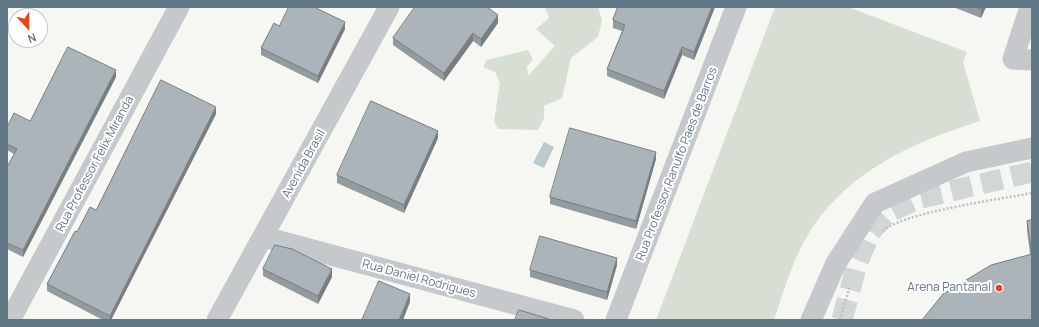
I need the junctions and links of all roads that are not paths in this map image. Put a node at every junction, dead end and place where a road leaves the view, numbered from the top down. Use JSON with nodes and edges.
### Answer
{"nodes":[{"id":1,"x":179,"y":7,"type":"edge"},
{"id":2,"x":389,"y":7,"type":"edge"},
{"id":3,"x":736,"y":7,"type":"edge"},
{"id":4,"x":1030,"y":7,"type":"edge"},
{"id":5,"x":1032,"y":60,"type":"edge"},
{"id":6,"x":1032,"y":148,"type":"edge"},
{"id":7,"x":264,"y":237,"type":"junction"},
{"id":8,"x":10,"y":320,"type":"edge"},
{"id":9,"x":217,"y":320,"type":"edge"},
{"id":10,"x":574,"y":320,"type":"edge"},
{"id":11,"x":616,"y":320,"type":"edge"},
{"id":12,"x":811,"y":320,"type":"edge"}],
"edges":[{"from":1,"to":8,"type":"street","name":"Rua Professor Felix Miranda"},
{"from":2,"to":7,"type":"street","name":"Avenida Brasil"},
{"from":3,"to":11,"type":"street","name":"Rua Professor Ranulfo Paes de Barros"},
{"from":4,"to":5,"type":"street"},
{"from":6,"to":12,"type":"street"},
{"from":7,"to":9,"type":"street","name":"Avenida Brasil"},
{"from":7,"to":10,"type":"street","name":"Rua Daniel Rodrigues"}]}
